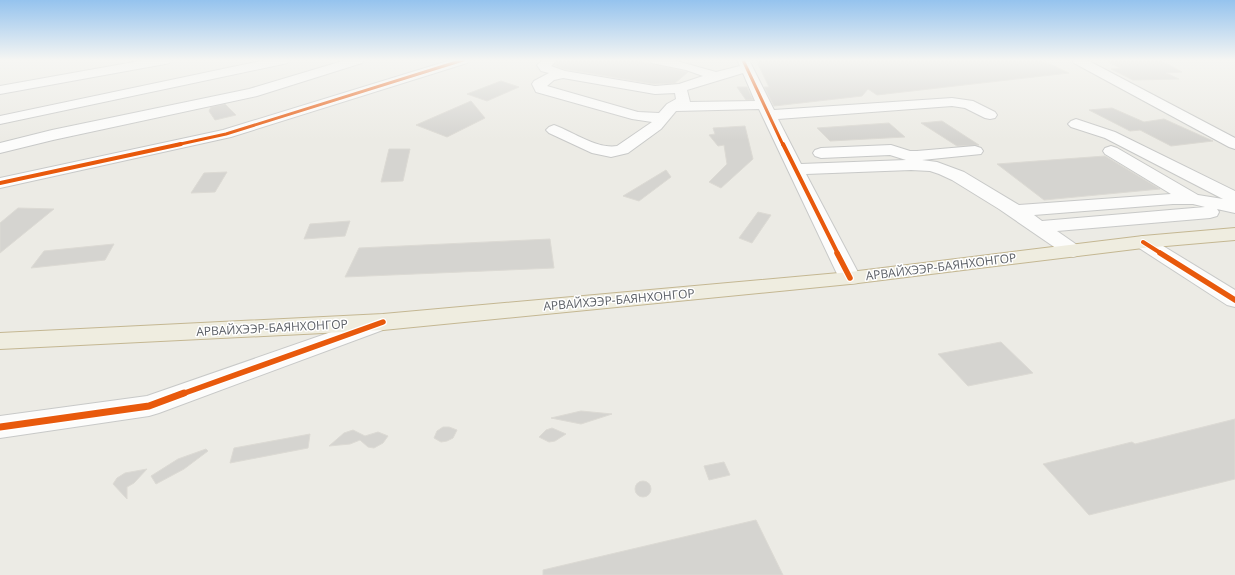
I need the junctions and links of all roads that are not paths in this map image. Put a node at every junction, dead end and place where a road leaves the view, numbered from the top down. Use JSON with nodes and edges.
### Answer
{"nodes":[{"id":1,"x":17,"y":87,"type":"edge"},
{"id":2,"x":156,"y":87,"type":"edge"},
{"id":3,"x":269,"y":87,"type":"edge"},
{"id":4,"x":380,"y":87,"type":"edge"},
{"id":5,"x":541,"y":87,"type":"edge"},
{"id":6,"x":571,"y":87,"type":"edge"},
{"id":7,"x":631,"y":87,"type":"edge"},
{"id":8,"x":684,"y":87,"type":"edge"},
{"id":9,"x":728,"y":87,"type":"edge"},
{"id":10,"x":756,"y":87,"type":"edge"},
{"id":11,"x":1128,"y":87,"type":"edge"},
{"id":12,"x":680,"y":88,"type":"junction"},
{"id":13,"x":0,"y":90,"type":"edge"},
{"id":14,"x":558,"y":93,"type":"junction"},
{"id":15,"x":853,"y":100,"type":"dead end"},
{"id":16,"x":766,"y":107,"type":"junction"},
{"id":17,"x":837,"y":110,"type":"junction"},
{"id":18,"x":668,"y":112,"type":"junction"},
{"id":19,"x":990,"y":115,"type":"dead end"},
{"id":20,"x":0,"y":120,"type":"edge"},
{"id":21,"x":1076,"y":124,"type":"dead end"},
{"id":22,"x":554,"y":130,"type":"dead end"},
{"id":23,"x":1235,"y":144,"type":"edge"},
{"id":24,"x":1102,"y":146,"type":"dead end"},
{"id":25,"x":0,"y":148,"type":"edge"},
{"id":26,"x":976,"y":151,"type":"dead end"},
{"id":27,"x":791,"y":162,"type":"junction"},
{"id":28,"x":0,"y":184,"type":"edge"},
{"id":29,"x":1235,"y":198,"type":"edge"},
{"id":30,"x":1193,"y":199,"type":"junction"},
{"id":31,"x":1235,"y":208,"type":"edge"},
{"id":32,"x":1016,"y":211,"type":"junction"},
{"id":33,"x":1040,"y":227,"type":"junction"},
{"id":34,"x":1235,"y":234,"type":"edge"},
{"id":35,"x":1143,"y":242,"type":"junction"},
{"id":36,"x":1073,"y":251,"type":"junction"},
{"id":37,"x":850,"y":278,"type":"junction"},
{"id":38,"x":1235,"y":300,"type":"edge"},
{"id":39,"x":383,"y":322,"type":"junction"},
{"id":40,"x":2,"y":342,"type":"edge"},
{"id":41,"x":0,"y":427,"type":"edge"}],
"edges":[{"from":1,"to":13,"type":"street"},
{"from":2,"to":20,"type":"street"},
{"from":3,"to":25,"type":"street"},
{"from":4,"to":28,"type":"street"},
{"from":5,"to":14,"type":"street"},
{"from":6,"to":14,"type":"street"},
{"from":7,"to":12,"type":"street"},
{"from":8,"to":12,"type":"street"},
{"from":9,"to":16,"type":"street"},
{"from":10,"to":16,"type":"street"},
{"from":11,"to":23,"type":"street"},
{"from":12,"to":18,"type":"street"},
{"from":14,"to":18,"type":"street"},
{"from":15,"to":17,"type":"street"},
{"from":16,"to":17,"type":"street"},
{"from":16,"to":18,"type":"street"},
{"from":16,"to":27,"type":"street"},
{"from":17,"to":19,"type":"street"},
{"from":18,"to":22,"type":"street"},
{"from":21,"to":29,"type":"street"},
{"from":24,"to":30,"type":"street"},
{"from":26,"to":27,"type":"street"},
{"from":27,"to":32,"type":"street"},
{"from":27,"to":37,"type":"street"},
{"from":30,"to":31,"type":"street"},
{"from":30,"to":32,"type":"street"},
{"from":31,"to":33,"type":"street"},
{"from":32,"to":33,"type":"street"},
{"from":33,"to":36,"type":"street"},
{"from":34,"to":35,"type":"highway","name":"АРВАЙХЭЭР-БАЯНХОНГОР"},
{"from":35,"to":36,"type":"highway","name":"АРВАЙХЭЭР-БАЯНХОНГОР"},
{"from":35,"to":38,"type":"street"},
{"from":36,"to":37,"type":"highway","name":"АРВАЙХЭЭР-БАЯНХОНГОР"},
{"from":37,"to":39,"type":"highway","name":"АРВАЙХЭЭР-БАЯНХОНГОР"},
{"from":39,"to":40,"type":"highway","name":"АРВАЙХЭЭР-БАЯНХОНГОР"},
{"from":39,"to":41,"type":"street"}]}
